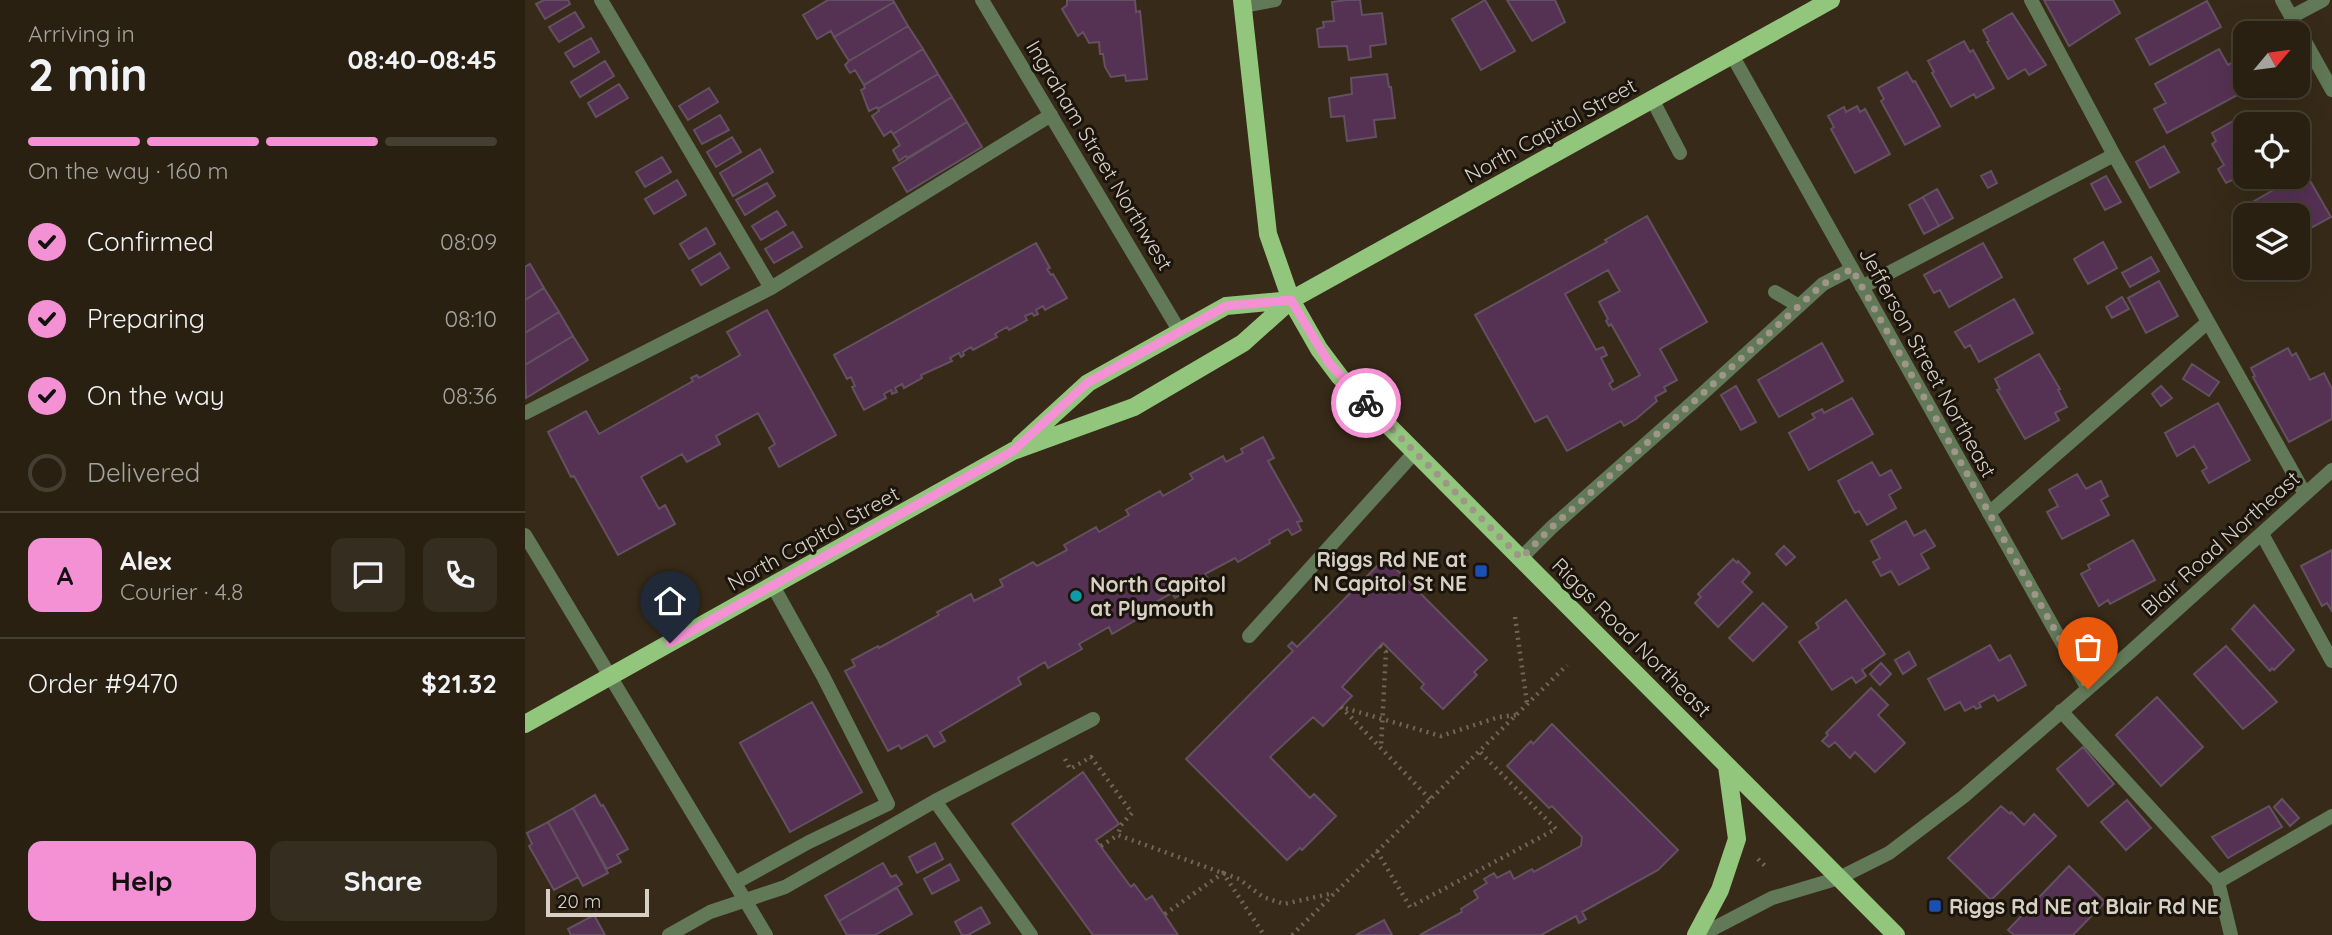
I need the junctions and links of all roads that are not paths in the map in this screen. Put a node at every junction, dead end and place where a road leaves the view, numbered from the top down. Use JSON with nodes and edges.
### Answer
{"nodes":[{"id":1,"x":601,"y":0,"type":"edge"},
{"id":2,"x":982,"y":0,"type":"edge"},
{"id":3,"x":1275,"y":0,"type":"edge"},
{"id":4,"x":1831,"y":0,"type":"edge"},
{"id":5,"x":2031,"y":0,"type":"edge"},
{"id":6,"x":2282,"y":0,"type":"edge"},
{"id":7,"x":2323,"y":0,"type":"edge"},
{"id":8,"x":1242,"y":3,"type":"edge"},
{"id":9,"x":2291,"y":17,"type":"junction"},
{"id":10,"x":1732,"y":55,"type":"junction"},
{"id":11,"x":2332,"y":90,"type":"edge"},
{"id":12,"x":1652,"y":99,"type":"junction"},
{"id":13,"x":1051,"y":115,"type":"junction"},
{"id":14,"x":1680,"y":153,"type":"dead end"},
{"id":15,"x":2114,"y":155,"type":"junction"},
{"id":16,"x":1852,"y":269,"type":"junction"},
{"id":17,"x":1862,"y":287,"type":"junction"},
{"id":18,"x":771,"y":288,"type":"junction"},
{"id":19,"x":1775,"y":292,"type":"dead end"},
{"id":20,"x":1291,"y":300,"type":"junction"},
{"id":21,"x":1798,"y":306,"type":"junction"},
{"id":22,"x":2208,"y":322,"type":"junction"},
{"id":23,"x":1180,"y":332,"type":"junction"},
{"id":24,"x":525,"y":413,"type":"edge"},
{"id":25,"x":1013,"y":451,"type":"junction"},
{"id":26,"x":1415,"y":452,"type":"junction"},
{"id":27,"x":2332,"y":470,"type":"edge"},
{"id":28,"x":2305,"y":494,"type":"junction"},
{"id":29,"x":1989,"y":513,"type":"junction"},
{"id":30,"x":2262,"y":534,"type":"junction"},
{"id":31,"x":525,"y":536,"type":"edge"},
{"id":32,"x":1521,"y":558,"type":"junction"},
{"id":33,"x":773,"y":586,"type":"junction"},
{"id":34,"x":1249,"y":636,"type":"dead end"},
{"id":35,"x":2332,"y":661,"type":"edge"},
{"id":36,"x":610,"y":677,"type":"junction"},
{"id":37,"x":2088,"y":689,"type":"junction"},
{"id":38,"x":2061,"y":711,"type":"junction"},
{"id":39,"x":1093,"y":719,"type":"dead end"},
{"id":40,"x":525,"y":724,"type":"edge"},
{"id":41,"x":1727,"y":766,"type":"junction"},
{"id":42,"x":936,"y":801,"type":"junction"},
{"id":43,"x":2332,"y":816,"type":"edge"},
{"id":44,"x":1839,"y":878,"type":"junction"},
{"id":45,"x":2218,"y":882,"type":"junction"},
{"id":46,"x":736,"y":883,"type":"junction"},
{"id":47,"x":746,"y":900,"type":"junction"},
{"id":48,"x":669,"y":935,"type":"edge"},
{"id":49,"x":766,"y":935,"type":"edge"},
{"id":50,"x":1031,"y":935,"type":"edge"},
{"id":51,"x":1699,"y":935,"type":"edge"},
{"id":52,"x":1896,"y":935,"type":"edge"},
{"id":53,"x":2231,"y":935,"type":"edge"}],
"edges":[{"from":1,"to":18,"type":"street"},
{"from":2,"to":13,"type":"street","name":"Ingraham Street Northwest"},
{"from":3,"to":8,"type":"street"},
{"from":4,"to":10,"type":"main road","name":"North Capitol Street"},
{"from":5,"to":15,"type":"street"},
{"from":6,"to":9,"type":"street"},
{"from":7,"to":9,"type":"street"},
{"from":8,"to":20,"type":"main road","name":"Riggs Road Northeast"},
{"from":9,"to":11,"type":"street"},
{"from":10,"to":12,"type":"main road","name":"North Capitol Street"},
{"from":10,"to":16,"type":"street","name":"Jefferson Street Northeast"},
{"from":12,"to":14,"type":"street"},
{"from":12,"to":20,"type":"main road","name":"North Capitol Street"},
{"from":13,"to":18,"type":"street"},
{"from":13,"to":23,"type":"street","name":"Ingraham Street Northwest"},
{"from":15,"to":17,"type":"street"},
{"from":15,"to":22,"type":"street"},
{"from":16,"to":17,"type":"street","name":"Jefferson Street Northeast"},
{"from":16,"to":21,"type":"street"},
{"from":17,"to":29,"type":"street","name":"Jefferson Street Northeast"},
{"from":18,"to":24,"type":"street"},
{"from":19,"to":21,"type":"street"},
{"from":20,"to":23,"type":"main road"},
{"from":20,"to":25,"type":"main road"},
{"from":20,"to":26,"type":"main road","name":"Riggs Road Northeast"},
{"from":21,"to":32,"type":"street"},
{"from":22,"to":28,"type":"street"},
{"from":22,"to":29,"type":"street"},
{"from":23,"to":25,"type":"main road"},
{"from":25,"to":33,"type":"main road","name":"North Capitol Street"},
{"from":26,"to":32,"type":"main road","name":"Riggs Road Northeast"},
{"from":26,"to":34,"type":"street"},
{"from":27,"to":28,"type":"street","name":"Blair Road Northeast"},
{"from":28,"to":30,"type":"street","name":"Blair Road Northeast"},
{"from":29,"to":37,"type":"street","name":"Jefferson Street Northeast"},
{"from":30,"to":35,"type":"street"},
{"from":30,"to":37,"type":"street","name":"Blair Road Northeast"},
{"from":31,"to":36,"type":"street"},
{"from":32,"to":41,"type":"main road","name":"Riggs Road Northeast"},
{"from":33,"to":36,"type":"main road","name":"North Capitol Street"},
{"from":33,"to":46,"type":"street"},
{"from":36,"to":40,"type":"main road","name":"North Capitol Street"},
{"from":36,"to":46,"type":"street"},
{"from":37,"to":38,"type":"street","name":"Blair Road Northeast"},
{"from":38,"to":44,"type":"street","name":"Blair Road Northeast"},
{"from":38,"to":45,"type":"street"},
{"from":39,"to":42,"type":"street"},
{"from":41,"to":44,"type":"main road","name":"Riggs Road Northeast"},
{"from":41,"to":51,"type":"main road"},
{"from":42,"to":47,"type":"street"},
{"from":42,"to":50,"type":"street"},
{"from":43,"to":45,"type":"street"},
{"from":44,"to":51,"type":"street","name":"Blair Road Northeast"},
{"from":44,"to":52,"type":"main road","name":"Riggs Road Northeast"},
{"from":45,"to":53,"type":"street"},
{"from":46,"to":47,"type":"street"},
{"from":47,"to":48,"type":"street"},
{"from":47,"to":49,"type":"street"}]}
